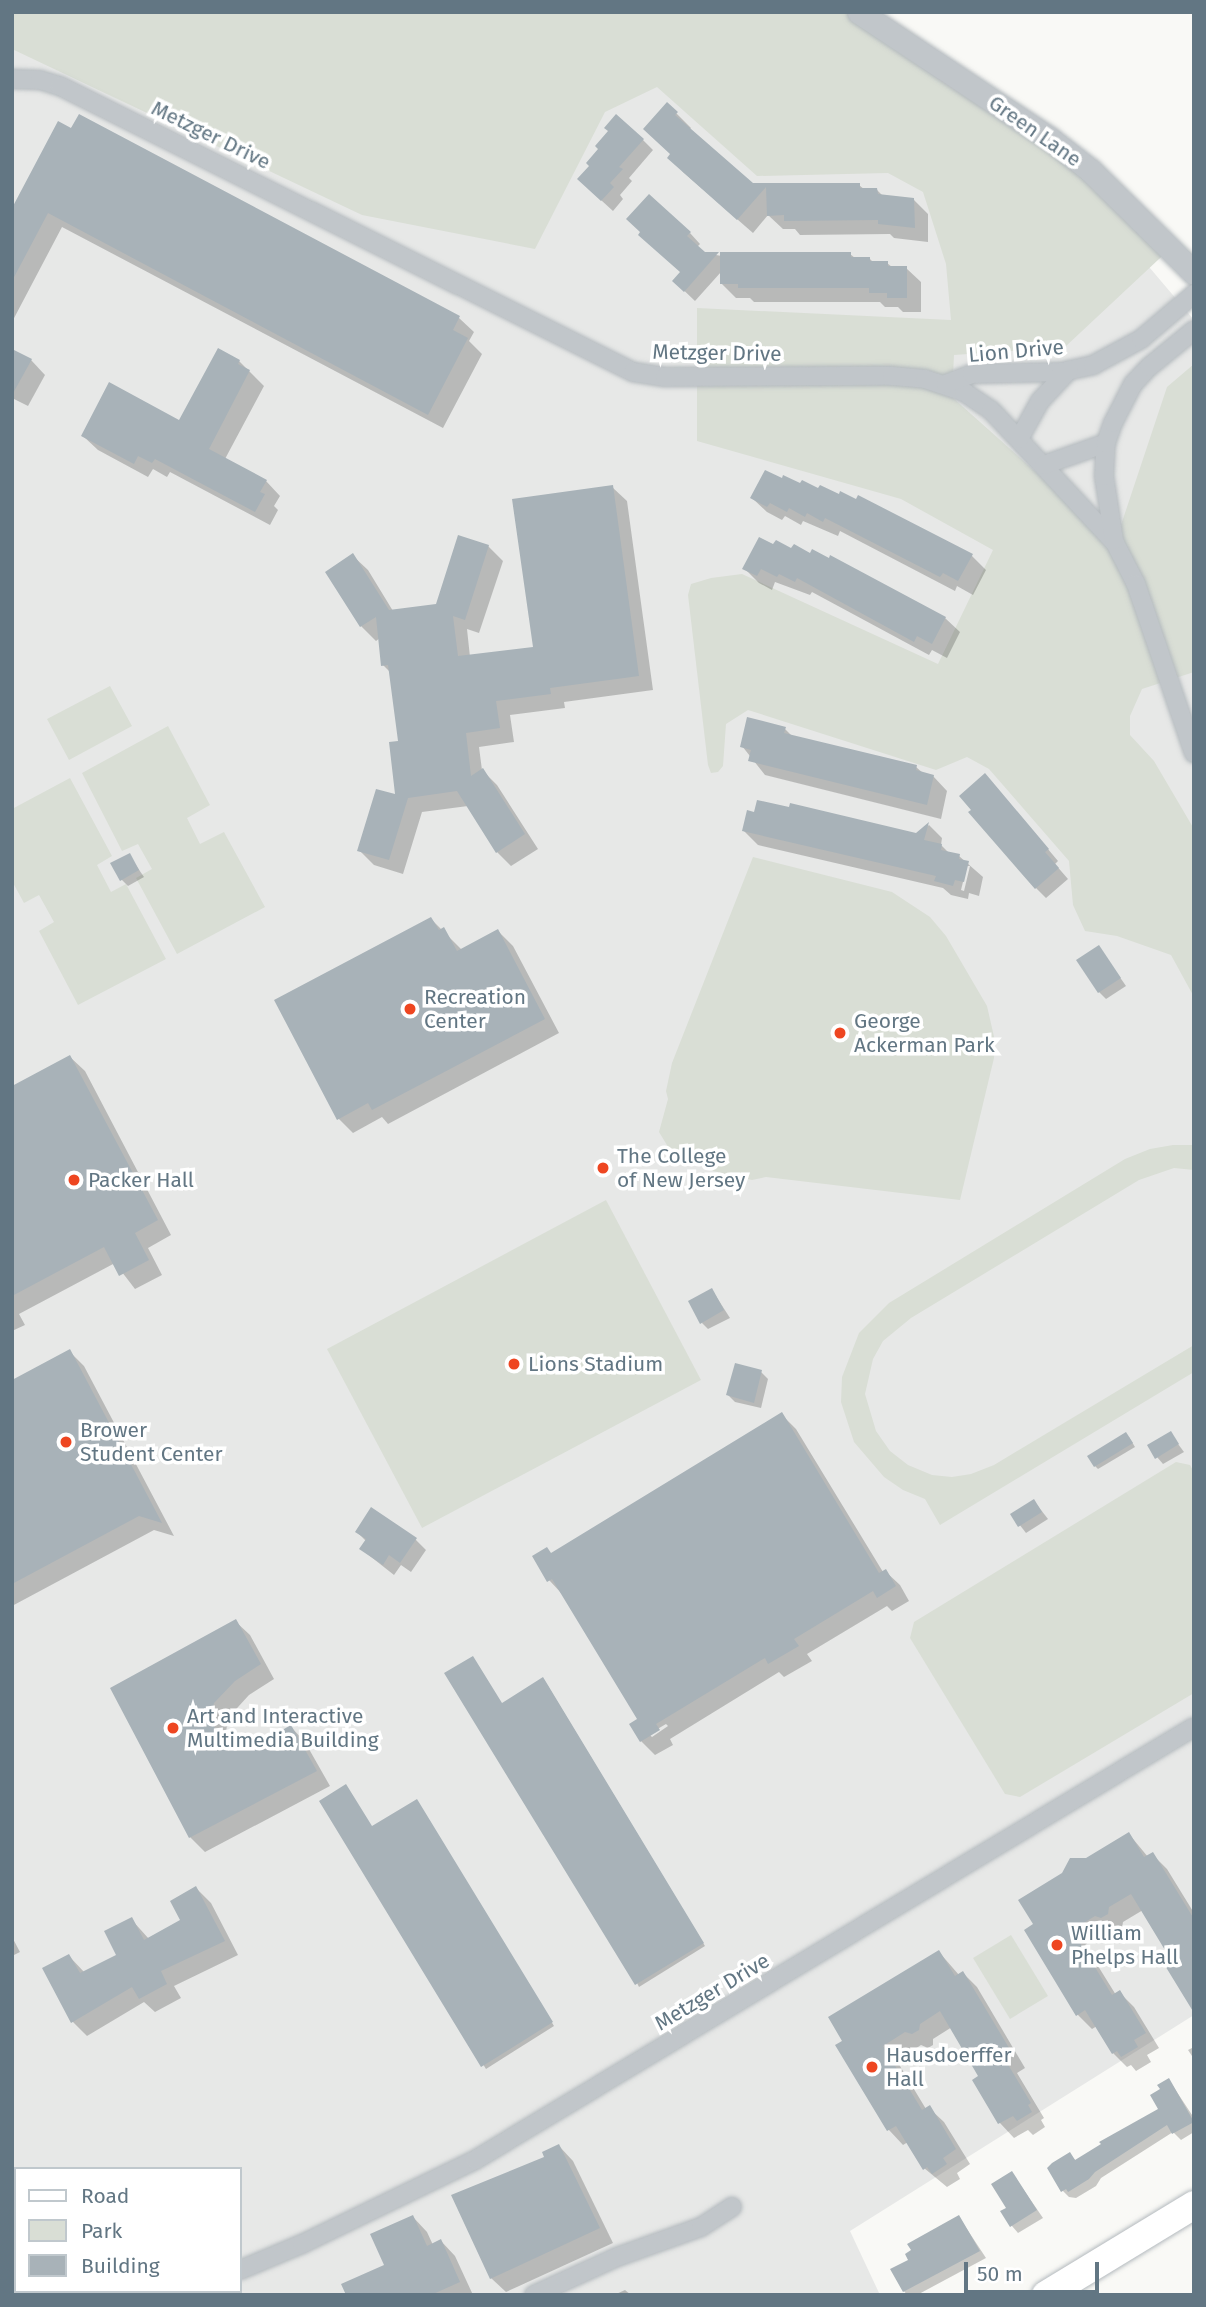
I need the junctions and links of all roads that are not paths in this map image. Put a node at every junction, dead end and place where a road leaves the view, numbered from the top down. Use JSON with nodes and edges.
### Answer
{"nodes":[{"id":1,"x":859,"y":12,"type":"edge"},
{"id":2,"x":12,"y":79,"type":"edge"},
{"id":3,"x":1191,"y":268,"type":"edge"},
{"id":4,"x":1194,"y":294,"type":"edge"},
{"id":5,"x":1194,"y":330,"type":"edge"},
{"id":6,"x":1069,"y":370,"type":"junction"},
{"id":7,"x":946,"y":384,"type":"junction"},
{"id":8,"x":1019,"y":439,"type":"junction"},
{"id":9,"x":1106,"y":443,"type":"junction"},
{"id":10,"x":1044,"y":465,"type":"junction"},
{"id":11,"x":1115,"y":543,"type":"junction"},
{"id":12,"x":1194,"y":753,"type":"edge"},
{"id":13,"x":1194,"y":1727,"type":"edge"},
{"id":14,"x":1194,"y":2205,"type":"edge"},
{"id":15,"x":732,"y":2207,"type":"dead end"},
{"id":16,"x":242,"y":2269,"type":"edge"},
{"id":17,"x":534,"y":2295,"type":"edge"},
{"id":18,"x":1046,"y":2295,"type":"edge"}],
"edges":[{"from":1,"to":3,"type":"street","name":"Green Lane"},
{"from":2,"to":7,"type":"street","name":"Metzger Drive"},
{"from":4,"to":6,"type":"street","name":"Lion Drive"},
{"from":5,"to":9,"type":"street"},
{"from":6,"to":7,"type":"street","name":"Lion Drive"},
{"from":6,"to":8,"type":"street"},
{"from":7,"to":8,"type":"street","name":"Metzger Drive"},
{"from":8,"to":10,"type":"street","name":"Metzger Drive"},
{"from":9,"to":10,"type":"street"},
{"from":9,"to":11,"type":"street"},
{"from":10,"to":11,"type":"street","name":"Metzger Drive"},
{"from":11,"to":12,"type":"street","name":"Metzger Drive"},
{"from":13,"to":16,"type":"street","name":"Metzger Drive"},
{"from":14,"to":18,"type":"main road"},
{"from":15,"to":17,"type":"street"}]}
